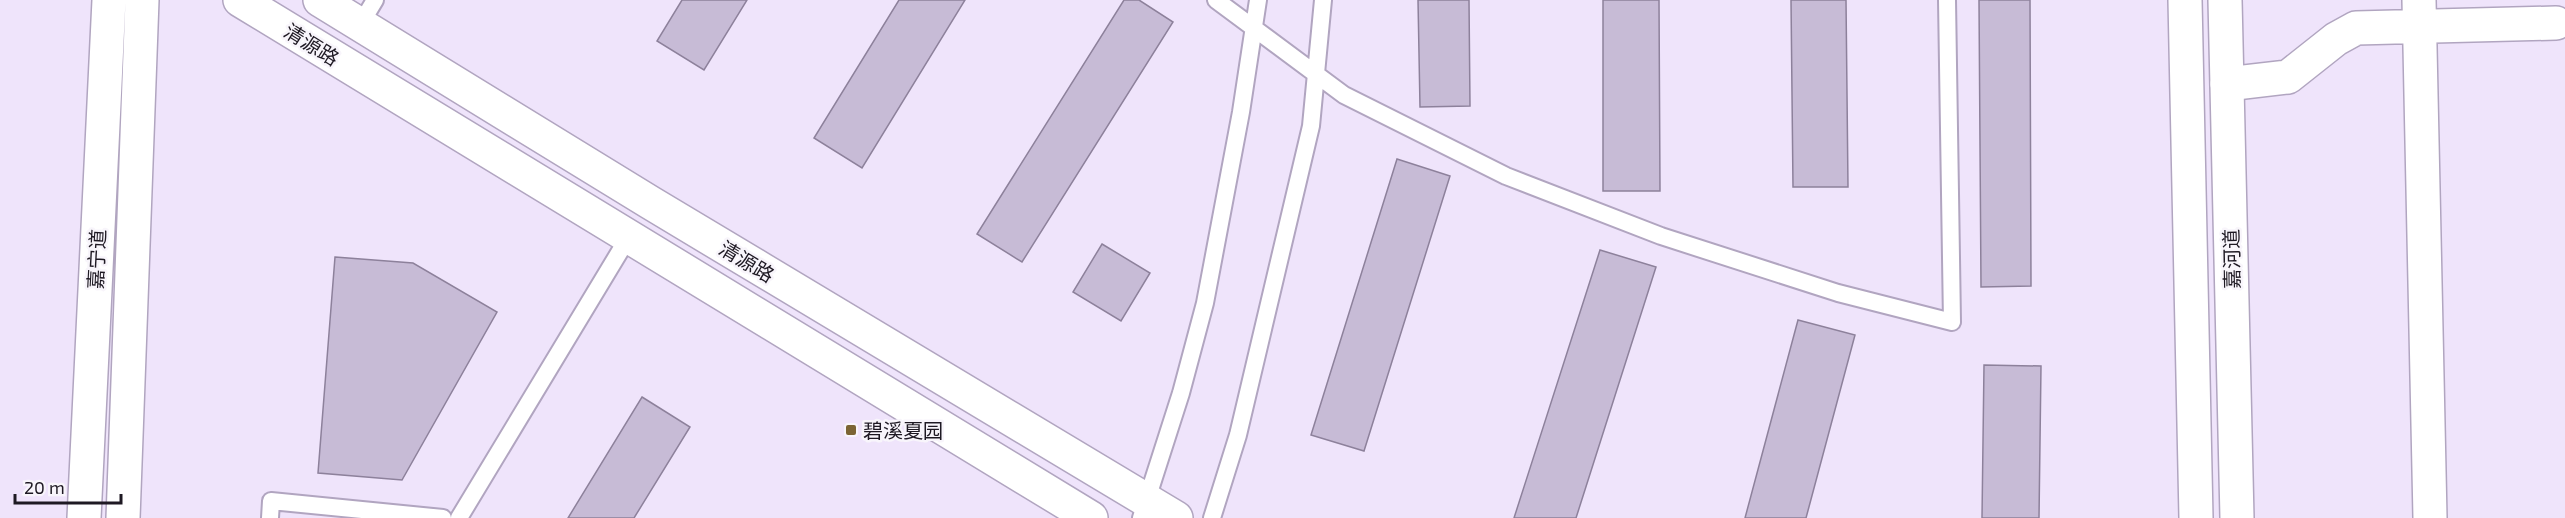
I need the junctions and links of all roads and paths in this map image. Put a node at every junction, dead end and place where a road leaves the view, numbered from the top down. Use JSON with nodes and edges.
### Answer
{"nodes":[{"id":1,"x":109,"y":0,"type":"edge"},
{"id":2,"x":142,"y":0,"type":"edge"},
{"id":3,"x":240,"y":0,"type":"edge"},
{"id":4,"x":320,"y":0,"type":"edge"},
{"id":5,"x":1216,"y":0,"type":"edge"},
{"id":6,"x":1258,"y":0,"type":"edge"},
{"id":7,"x":1323,"y":0,"type":"edge"},
{"id":8,"x":1947,"y":0,"type":"edge"},
{"id":9,"x":2186,"y":0,"type":"edge"},
{"id":10,"x":2225,"y":0,"type":"edge"},
{"id":11,"x":368,"y":12,"type":"edge"},
{"id":12,"x":2420,"y":13,"type":"edge"},
{"id":13,"x":2558,"y":20,"type":"edge"},
{"id":14,"x":1254,"y":29,"type":"junction"},
{"id":15,"x":1317,"y":75,"type":"junction"},
{"id":16,"x":2227,"y":84,"type":"junction"},
{"id":17,"x":628,"y":238,"type":"junction"},
{"id":18,"x":1143,"y":510,"type":"edge"},
{"id":19,"x":84,"y":518,"type":"edge"},
{"id":20,"x":123,"y":518,"type":"edge"},
{"id":21,"x":270,"y":518,"type":"edge"},
{"id":22,"x":443,"y":518,"type":"edge"},
{"id":23,"x":459,"y":518,"type":"edge"},
{"id":24,"x":1091,"y":518,"type":"edge"},
{"id":25,"x":1176,"y":518,"type":"edge"},
{"id":26,"x":1212,"y":518,"type":"edge"},
{"id":27,"x":2196,"y":518,"type":"edge"},
{"id":28,"x":2237,"y":518,"type":"edge"},
{"id":29,"x":2430,"y":518,"type":"edge"}],
"edges":[{"from":1,"to":19,"type":"street","name":"嘉宁道"},
{"from":2,"to":20,"type":"street","name":"嘉宁道"},
{"from":3,"to":17,"type":"street","name":"清源路"},
{"from":4,"to":11,"type":"street","name":"清源路"},
{"from":5,"to":14,"type":"lane"},
{"from":6,"to":14,"type":"lane"},
{"from":7,"to":15,"type":"lane"},
{"from":8,"to":15,"type":"lane"},
{"from":9,"to":27,"type":"street","name":"嘉河道"},
{"from":10,"to":16,"type":"street","name":"嘉河道"},
{"from":11,"to":18,"type":"street","name":"清源路"},
{"from":12,"to":13,"type":"street"},
{"from":12,"to":16,"type":"street"},
{"from":12,"to":29,"type":"street"},
{"from":14,"to":15,"type":"lane"},
{"from":14,"to":18,"type":"lane"},
{"from":15,"to":26,"type":"lane"},
{"from":16,"to":28,"type":"street","name":"嘉河道"},
{"from":17,"to":23,"type":"lane"},
{"from":17,"to":24,"type":"street","name":"清源路"},
{"from":18,"to":25,"type":"street","name":"清源路"},
{"from":21,"to":22,"type":"lane"}]}
